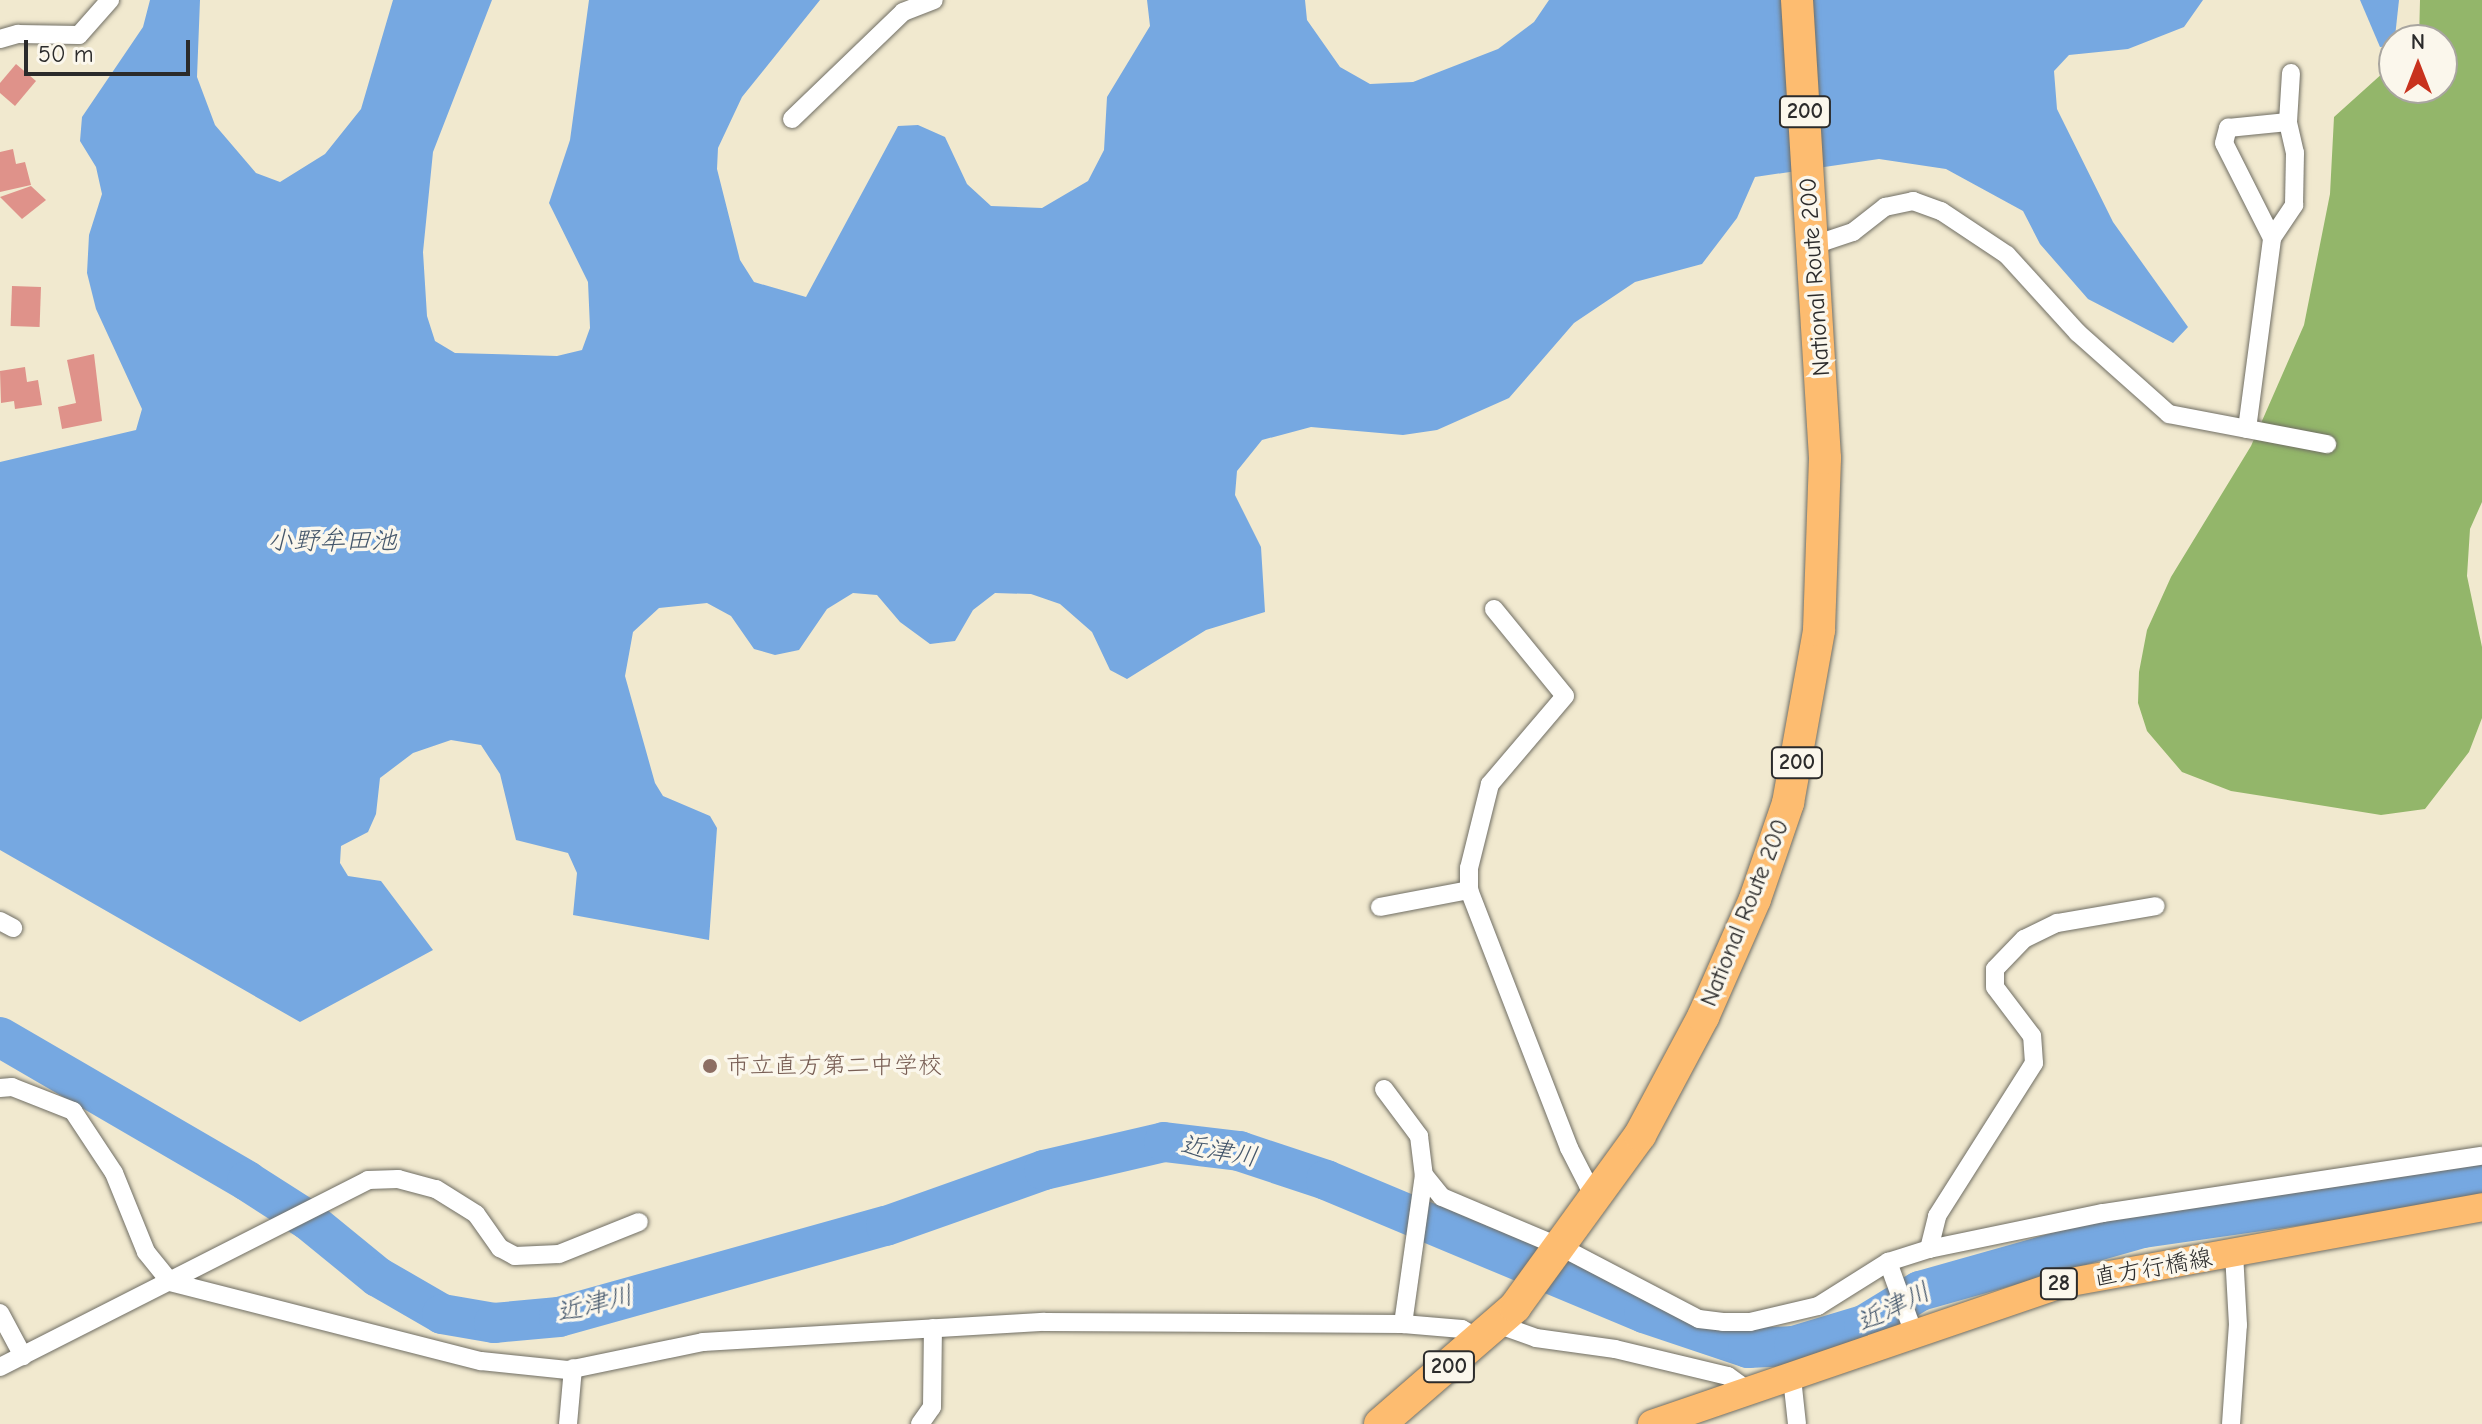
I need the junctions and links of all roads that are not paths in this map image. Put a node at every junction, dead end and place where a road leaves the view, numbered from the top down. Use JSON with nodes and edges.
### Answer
{"nodes":[{"id":1,"x":110,"y":0,"type":"edge"},
{"id":2,"x":934,"y":0,"type":"edge"},
{"id":3,"x":1797,"y":0,"type":"edge"},
{"id":4,"x":0,"y":39,"type":"edge"},
{"id":5,"x":2291,"y":73,"type":"dead end"},
{"id":6,"x":792,"y":119,"type":"dead end"},
{"id":7,"x":2288,"y":122,"type":"junction"},
{"id":8,"x":1813,"y":234,"type":"junction"},
{"id":9,"x":2272,"y":238,"type":"junction"},
{"id":10,"x":2247,"y":429,"type":"junction"},
{"id":11,"x":2327,"y":444,"type":"dead end"},
{"id":12,"x":1494,"y":609,"type":"dead end"},
{"id":13,"x":1469,"y":890,"type":"junction"},
{"id":14,"x":2156,"y":906,"type":"dead end"},
{"id":15,"x":1380,"y":907,"type":"dead end"},
{"id":16,"x":0,"y":1088,"type":"edge"},
{"id":17,"x":1384,"y":1089,"type":"dead end"},
{"id":18,"x":2482,"y":1156,"type":"edge"},
{"id":19,"x":1424,"y":1175,"type":"junction"},
{"id":20,"x":1602,"y":1190,"type":"junction"},
{"id":21,"x":2482,"y":1207,"type":"edge"},
{"id":22,"x":639,"y":1222,"type":"dead end"},
{"id":23,"x":1563,"y":1248,"type":"junction"},
{"id":24,"x":1929,"y":1249,"type":"junction"},
{"id":25,"x":2234,"y":1253,"type":"junction"},
{"id":26,"x":1890,"y":1266,"type":"junction"},
{"id":27,"x":170,"y":1282,"type":"junction"},
{"id":28,"x":0,"y":1313,"type":"edge"},
{"id":29,"x":1497,"y":1323,"type":"junction"},
{"id":30,"x":1403,"y":1324,"type":"junction"},
{"id":31,"x":1910,"y":1324,"type":"junction"},
{"id":32,"x":933,"y":1328,"type":"junction"},
{"id":33,"x":23,"y":1356,"type":"junction"},
{"id":34,"x":0,"y":1367,"type":"edge"},
{"id":35,"x":573,"y":1368,"type":"junction"},
{"id":36,"x":1792,"y":1378,"type":"junction"},
{"id":37,"x":1429,"y":1386,"type":"junction"},
{"id":38,"x":1750,"y":1392,"type":"junction"},
{"id":39,"x":568,"y":1424,"type":"edge"},
{"id":40,"x":920,"y":1424,"type":"edge"},
{"id":41,"x":1380,"y":1424,"type":"edge"},
{"id":42,"x":1406,"y":1424,"type":"edge"},
{"id":43,"x":1652,"y":1424,"type":"edge"},
{"id":44,"x":1797,"y":1424,"type":"edge"},
{"id":45,"x":2231,"y":1424,"type":"edge"}],
"edges":[{"from":1,"to":4,"type":"street"},
{"from":2,"to":6,"type":"street"},
{"from":3,"to":8,"type":"highway","name":"National Route 200","number":"200"},
{"from":5,"to":7,"type":"street"},
{"from":7,"to":9,"type":"street"},
{"from":7,"to":9,"type":"street"},
{"from":8,"to":10,"type":"street"},
{"from":8,"to":20,"type":"highway","name":"National Route 200","number":"200"},
{"from":9,"to":10,"type":"street"},
{"from":10,"to":11,"type":"street"},
{"from":12,"to":13,"type":"street"},
{"from":13,"to":15,"type":"street"},
{"from":13,"to":20,"type":"street"},
{"from":14,"to":24,"type":"street"},
{"from":16,"to":27,"type":"street"},
{"from":17,"to":19,"type":"street"},
{"from":18,"to":24,"type":"street"},
{"from":19,"to":23,"type":"street"},
{"from":19,"to":30,"type":"street"},
{"from":20,"to":23,"type":"highway","name":"National Route 200","number":"200"},
{"from":21,"to":25,"type":"main road","name":"直方行橋線","number":"28"},
{"from":22,"to":27,"type":"street"},
{"from":23,"to":26,"type":"street"},
{"from":23,"to":29,"type":"highway","name":"National Route 200","number":"200"},
{"from":24,"to":26,"type":"street"},
{"from":25,"to":31,"type":"main road","name":"直方行橋線","number":"28"},
{"from":25,"to":45,"type":"street"},
{"from":26,"to":31,"type":"street"},
{"from":27,"to":33,"type":"street"},
{"from":27,"to":35,"type":"street"},
{"from":28,"to":33,"type":"street"},
{"from":29,"to":30,"type":"street"},
{"from":29,"to":37,"type":"highway","name":"National Route 200","number":"200"},
{"from":29,"to":38,"type":"street"},
{"from":30,"to":32,"type":"street"},
{"from":31,"to":36,"type":"main road","name":"直方行橋線","number":"28"},
{"from":32,"to":35,"type":"street"},
{"from":32,"to":40,"type":"street"},
{"from":33,"to":34,"type":"street"},
{"from":35,"to":39,"type":"street"},
{"from":36,"to":38,"type":"main road","name":"直方行橋線","number":"28"},
{"from":36,"to":44,"type":"street"},
{"from":37,"to":41,"type":"highway","name":"National Route 200","number":"200"},
{"from":37,"to":42,"type":"highway"},
{"from":38,"to":43,"type":"main road","name":"直方行橋線","number":"28"}]}
